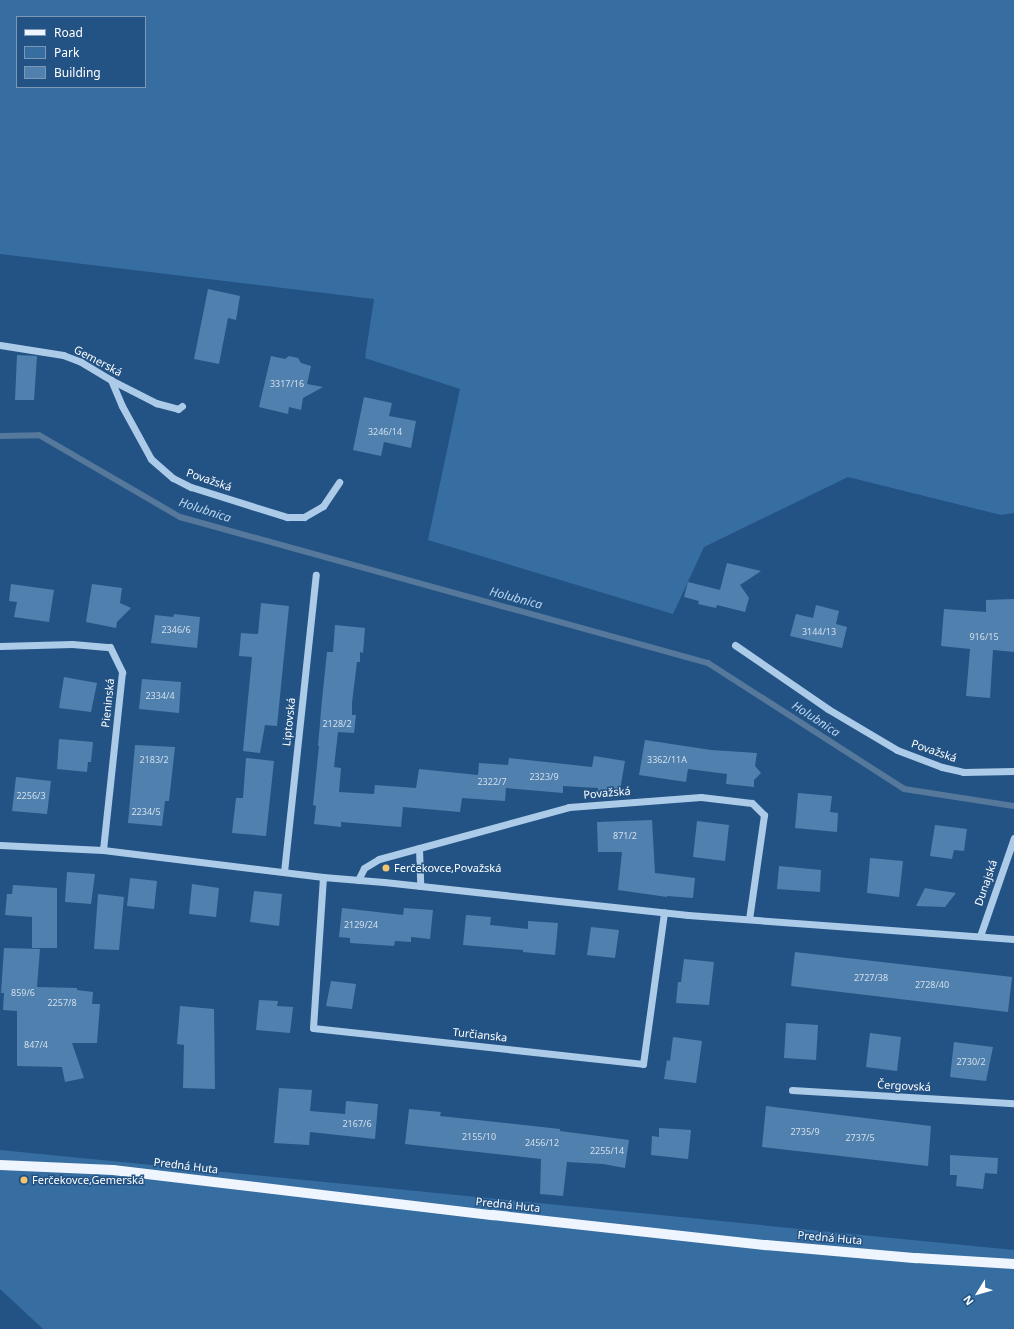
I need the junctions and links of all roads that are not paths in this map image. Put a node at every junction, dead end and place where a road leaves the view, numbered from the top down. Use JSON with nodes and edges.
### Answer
{"nodes":[{"id":1,"x":0,"y":345,"type":"edge"},
{"id":2,"x":111,"y":380,"type":"junction"},
{"id":3,"x":182,"y":406,"type":"dead end"},
{"id":4,"x":339,"y":482,"type":"dead end"},
{"id":5,"x":316,"y":575,"type":"dead end"},
{"id":6,"x":735,"y":645,"type":"dead end"},
{"id":7,"x":0,"y":646,"type":"edge"},
{"id":8,"x":1014,"y":771,"type":"edge"},
{"id":9,"x":1014,"y":838,"type":"edge"},
{"id":10,"x":0,"y":845,"type":"edge"},
{"id":11,"x":419,"y":848,"type":"junction"},
{"id":12,"x":103,"y":850,"type":"junction"},
{"id":13,"x":284,"y":872,"type":"junction"},
{"id":14,"x":323,"y":877,"type":"junction"},
{"id":15,"x":358,"y":880,"type":"junction"},
{"id":16,"x":420,"y":886,"type":"junction"},
{"id":17,"x":664,"y":912,"type":"junction"},
{"id":18,"x":749,"y":919,"type":"junction"},
{"id":19,"x":980,"y":936,"type":"junction"},
{"id":20,"x":1014,"y":939,"type":"edge"},
{"id":21,"x":792,"y":1090,"type":"dead end"},
{"id":22,"x":1014,"y":1103,"type":"edge"},
{"id":23,"x":0,"y":1165,"type":"edge"},
{"id":24,"x":1014,"y":1264,"type":"edge"}],
"edges":[{"from":1,"to":2,"type":"street","name":"Gemerská"},
{"from":2,"to":3,"type":"street","name":"Gemerská"},
{"from":2,"to":4,"type":"street","name":"Považská"},
{"from":5,"to":13,"type":"street","name":"Liptovská"},
{"from":6,"to":8,"type":"street","name":"Považská"},
{"from":7,"to":12,"type":"street","name":"Pieninská"},
{"from":9,"to":19,"type":"street","name":"Dunajská"},
{"from":10,"to":12,"type":"street"},
{"from":11,"to":15,"type":"street","name":"Považská"},
{"from":11,"to":16,"type":"street"},
{"from":11,"to":18,"type":"street","name":"Považská"},
{"from":12,"to":13,"type":"street"},
{"from":13,"to":14,"type":"street"},
{"from":14,"to":15,"type":"street"},
{"from":14,"to":17,"type":"street","name":"Turčianska"},
{"from":15,"to":16,"type":"street"},
{"from":16,"to":17,"type":"street"},
{"from":17,"to":18,"type":"street"},
{"from":18,"to":19,"type":"street"},
{"from":19,"to":20,"type":"street"},
{"from":21,"to":22,"type":"street","name":"Čergovská"},
{"from":23,"to":24,"type":"main road","name":"Predná Huta"}]}
